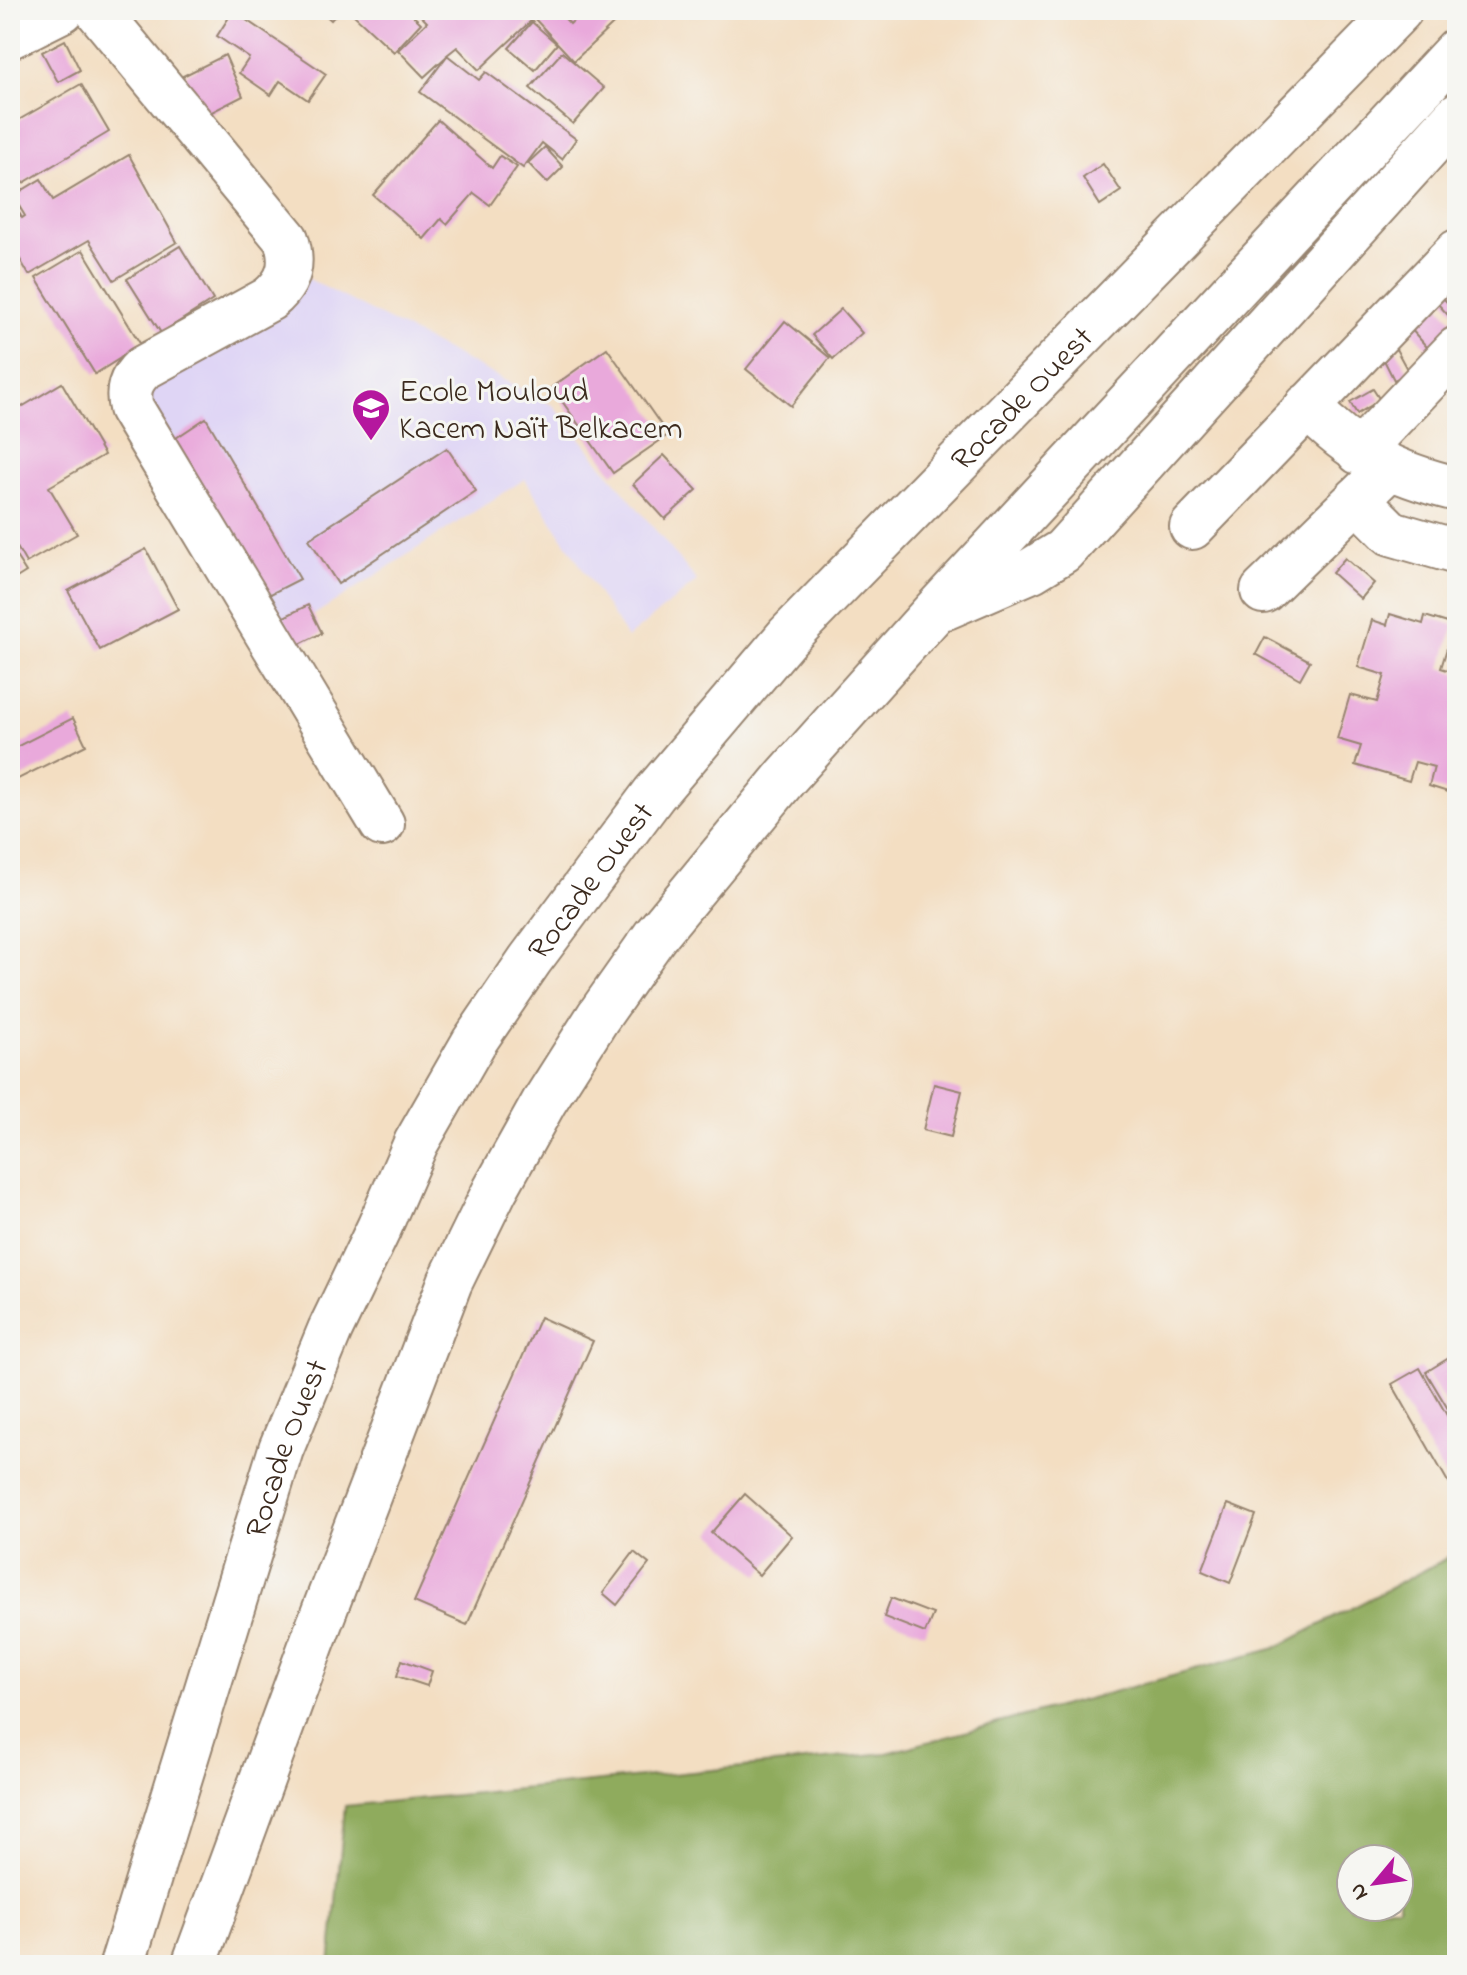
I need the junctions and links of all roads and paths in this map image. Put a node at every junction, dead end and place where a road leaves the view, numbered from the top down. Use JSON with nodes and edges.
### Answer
{"nodes":[{"id":1,"x":62,"y":10,"type":"edge"},
{"id":2,"x":97,"y":10,"type":"edge"},
{"id":3,"x":1400,"y":10,"type":"edge"},
{"id":4,"x":10,"y":36,"type":"edge"},
{"id":5,"x":1457,"y":50,"type":"edge"},
{"id":6,"x":1457,"y":115,"type":"edge"},
{"id":7,"x":1457,"y":252,"type":"edge"},
{"id":8,"x":1457,"y":349,"type":"edge"},
{"id":9,"x":1307,"y":406,"type":"junction"},
{"id":10,"x":1374,"y":460,"type":"junction"},
{"id":11,"x":1457,"y":489,"type":"edge"},
{"id":12,"x":1357,"y":499,"type":"junction"},
{"id":13,"x":1192,"y":527,"type":"dead end"},
{"id":14,"x":1457,"y":552,"type":"edge"},
{"id":15,"x":1263,"y":591,"type":"dead end"},
{"id":16,"x":933,"y":613,"type":"junction"},
{"id":17,"x":382,"y":824,"type":"dead end"},
{"id":18,"x":122,"y":1965,"type":"edge"},
{"id":19,"x":194,"y":1965,"type":"edge"}],
"edges":[{"from":1,"to":4,"type":"main road"},
{"from":2,"to":17,"type":"main road"},
{"from":3,"to":18,"type":"main road","name":"Rocade Ouest"},
{"from":5,"to":16,"type":"main road"},
{"from":6,"to":16,"type":"main road"},
{"from":7,"to":9,"type":"main road"},
{"from":8,"to":10,"type":"main road"},
{"from":9,"to":10,"type":"main road"},
{"from":9,"to":13,"type":"main road"},
{"from":10,"to":11,"type":"main road"},
{"from":10,"to":12,"type":"main road"},
{"from":12,"to":14,"type":"main road"},
{"from":12,"to":15,"type":"main road"},
{"from":16,"to":19,"type":"main road"}]}
